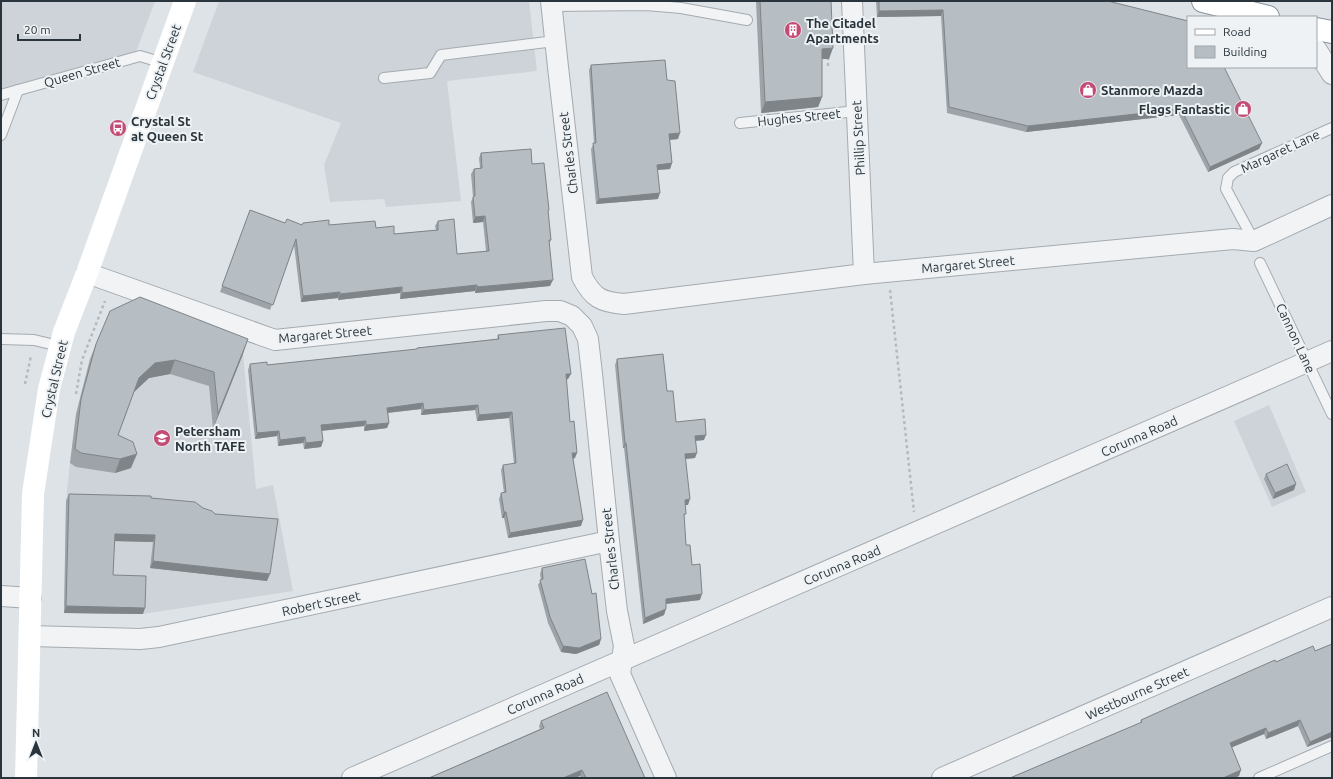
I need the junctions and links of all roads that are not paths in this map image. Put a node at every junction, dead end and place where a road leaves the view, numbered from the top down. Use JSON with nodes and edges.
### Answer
{"nodes":[{"id":1,"x":185,"y":1,"type":"edge"},
{"id":2,"x":852,"y":1,"type":"edge"},
{"id":3,"x":1203,"y":1,"type":"edge"},
{"id":4,"x":552,"y":4,"type":"edge"},
{"id":5,"x":1264,"y":16,"type":"edge"},
{"id":6,"x":747,"y":20,"type":"dead end"},
{"id":7,"x":1317,"y":29,"type":"edge"},
{"id":8,"x":1332,"y":32,"type":"edge"},
{"id":9,"x":555,"y":41,"type":"junction"},
{"id":10,"x":1317,"y":51,"type":"edge"},
{"id":11,"x":163,"y":63,"type":"junction"},
{"id":12,"x":1332,"y":74,"type":"edge"},
{"id":13,"x":384,"y":78,"type":"dead end"},
{"id":14,"x":18,"y":90,"type":"junction"},
{"id":15,"x":1,"y":95,"type":"edge"},
{"id":16,"x":857,"y":111,"type":"junction"},
{"id":17,"x":740,"y":123,"type":"dead end"},
{"id":18,"x":1332,"y":128,"type":"edge"},
{"id":19,"x":1,"y":135,"type":"edge"},
{"id":20,"x":1332,"y":205,"type":"edge"},
{"id":21,"x":1254,"y":241,"type":"junction"},
{"id":22,"x":1260,"y":263,"type":"dead end"},
{"id":23,"x":87,"y":273,"type":"junction"},
{"id":24,"x":864,"y":274,"type":"junction"},
{"id":25,"x":599,"y":298,"type":"joint"},
{"id":26,"x":572,"y":316,"type":"joint"},
{"id":27,"x":1,"y":339,"type":"edge"},
{"id":28,"x":57,"y":346,"type":"junction"},
{"id":29,"x":1332,"y":351,"type":"edge"},
{"id":30,"x":1307,"y":362,"type":"junction"},
{"id":31,"x":1332,"y":414,"type":"edge"},
{"id":32,"x":609,"y":541,"type":"junction"},
{"id":33,"x":1,"y":596,"type":"edge"},
{"id":34,"x":31,"y":598,"type":"junction"},
{"id":35,"x":1332,"y":607,"type":"edge"},
{"id":36,"x":30,"y":636,"type":"junction"},
{"id":37,"x":622,"y":660,"type":"junction"},
{"id":38,"x":1332,"y":746,"type":"edge"},
{"id":39,"x":26,"y":778,"type":"edge"},
{"id":40,"x":352,"y":778,"type":"edge"},
{"id":41,"x":666,"y":778,"type":"edge"},
{"id":42,"x":942,"y":778,"type":"edge"},
{"id":43,"x":1259,"y":778,"type":"edge"}],
"edges":[{"from":1,"to":11,"type":"main road","name":"Crystal Street"},
{"from":2,"to":16,"type":"street","name":"Phillip Street"},
{"from":3,"to":5,"type":"main road"},
{"from":4,"to":6,"type":"lane"},
{"from":4,"to":9,"type":"street","name":"Charles Street"},
{"from":7,"to":8,"type":"main road"},
{"from":9,"to":13,"type":"lane"},
{"from":9,"to":25,"type":"street","name":"Charles Street"},
{"from":10,"to":12,"type":"street"},
{"from":11,"to":14,"type":"lane","name":"Queen Street"},
{"from":11,"to":23,"type":"main road","name":"Crystal Street"},
{"from":14,"to":15,"type":"lane","name":"Queen Street"},
{"from":14,"to":19,"type":"lane"},
{"from":16,"to":17,"type":"lane","name":"Hughes Street"},
{"from":16,"to":24,"type":"street","name":"Phillip Street"},
{"from":18,"to":21,"type":"lane","name":"Margaret Lane"},
{"from":20,"to":21,"type":"street"},
{"from":21,"to":24,"type":"street","name":"Margaret Street"},
{"from":22,"to":30,"type":"lane","name":"Cannon Lane"},
{"from":23,"to":26,"type":"street","name":"Margaret Street"},
{"from":23,"to":28,"type":"main road","name":"Crystal Street"},
{"from":24,"to":25,"type":"street","name":"Margaret Street"},
{"from":26,"to":32,"type":"street","name":"Charles Street"},
{"from":27,"to":28,"type":"lane"},
{"from":28,"to":34,"type":"main road","name":"Crystal Street"},
{"from":29,"to":30,"type":"street","name":"Corunna Road"},
{"from":30,"to":31,"type":"lane","name":"Cannon Lane"},
{"from":30,"to":37,"type":"street","name":"Corunna Road"},
{"from":32,"to":36,"type":"street","name":"Robert Street"},
{"from":32,"to":37,"type":"street","name":"Charles Street"},
{"from":33,"to":34,"type":"street"},
{"from":34,"to":36,"type":"main road","name":"Crystal Street"},
{"from":35,"to":42,"type":"street","name":"Westbourne Street"},
{"from":36,"to":39,"type":"main road","name":"Crystal Street"},
{"from":37,"to":40,"type":"street","name":"Corunna Road"},
{"from":37,"to":41,"type":"street","name":"Charles Street"},
{"from":38,"to":43,"type":"lane"}]}
